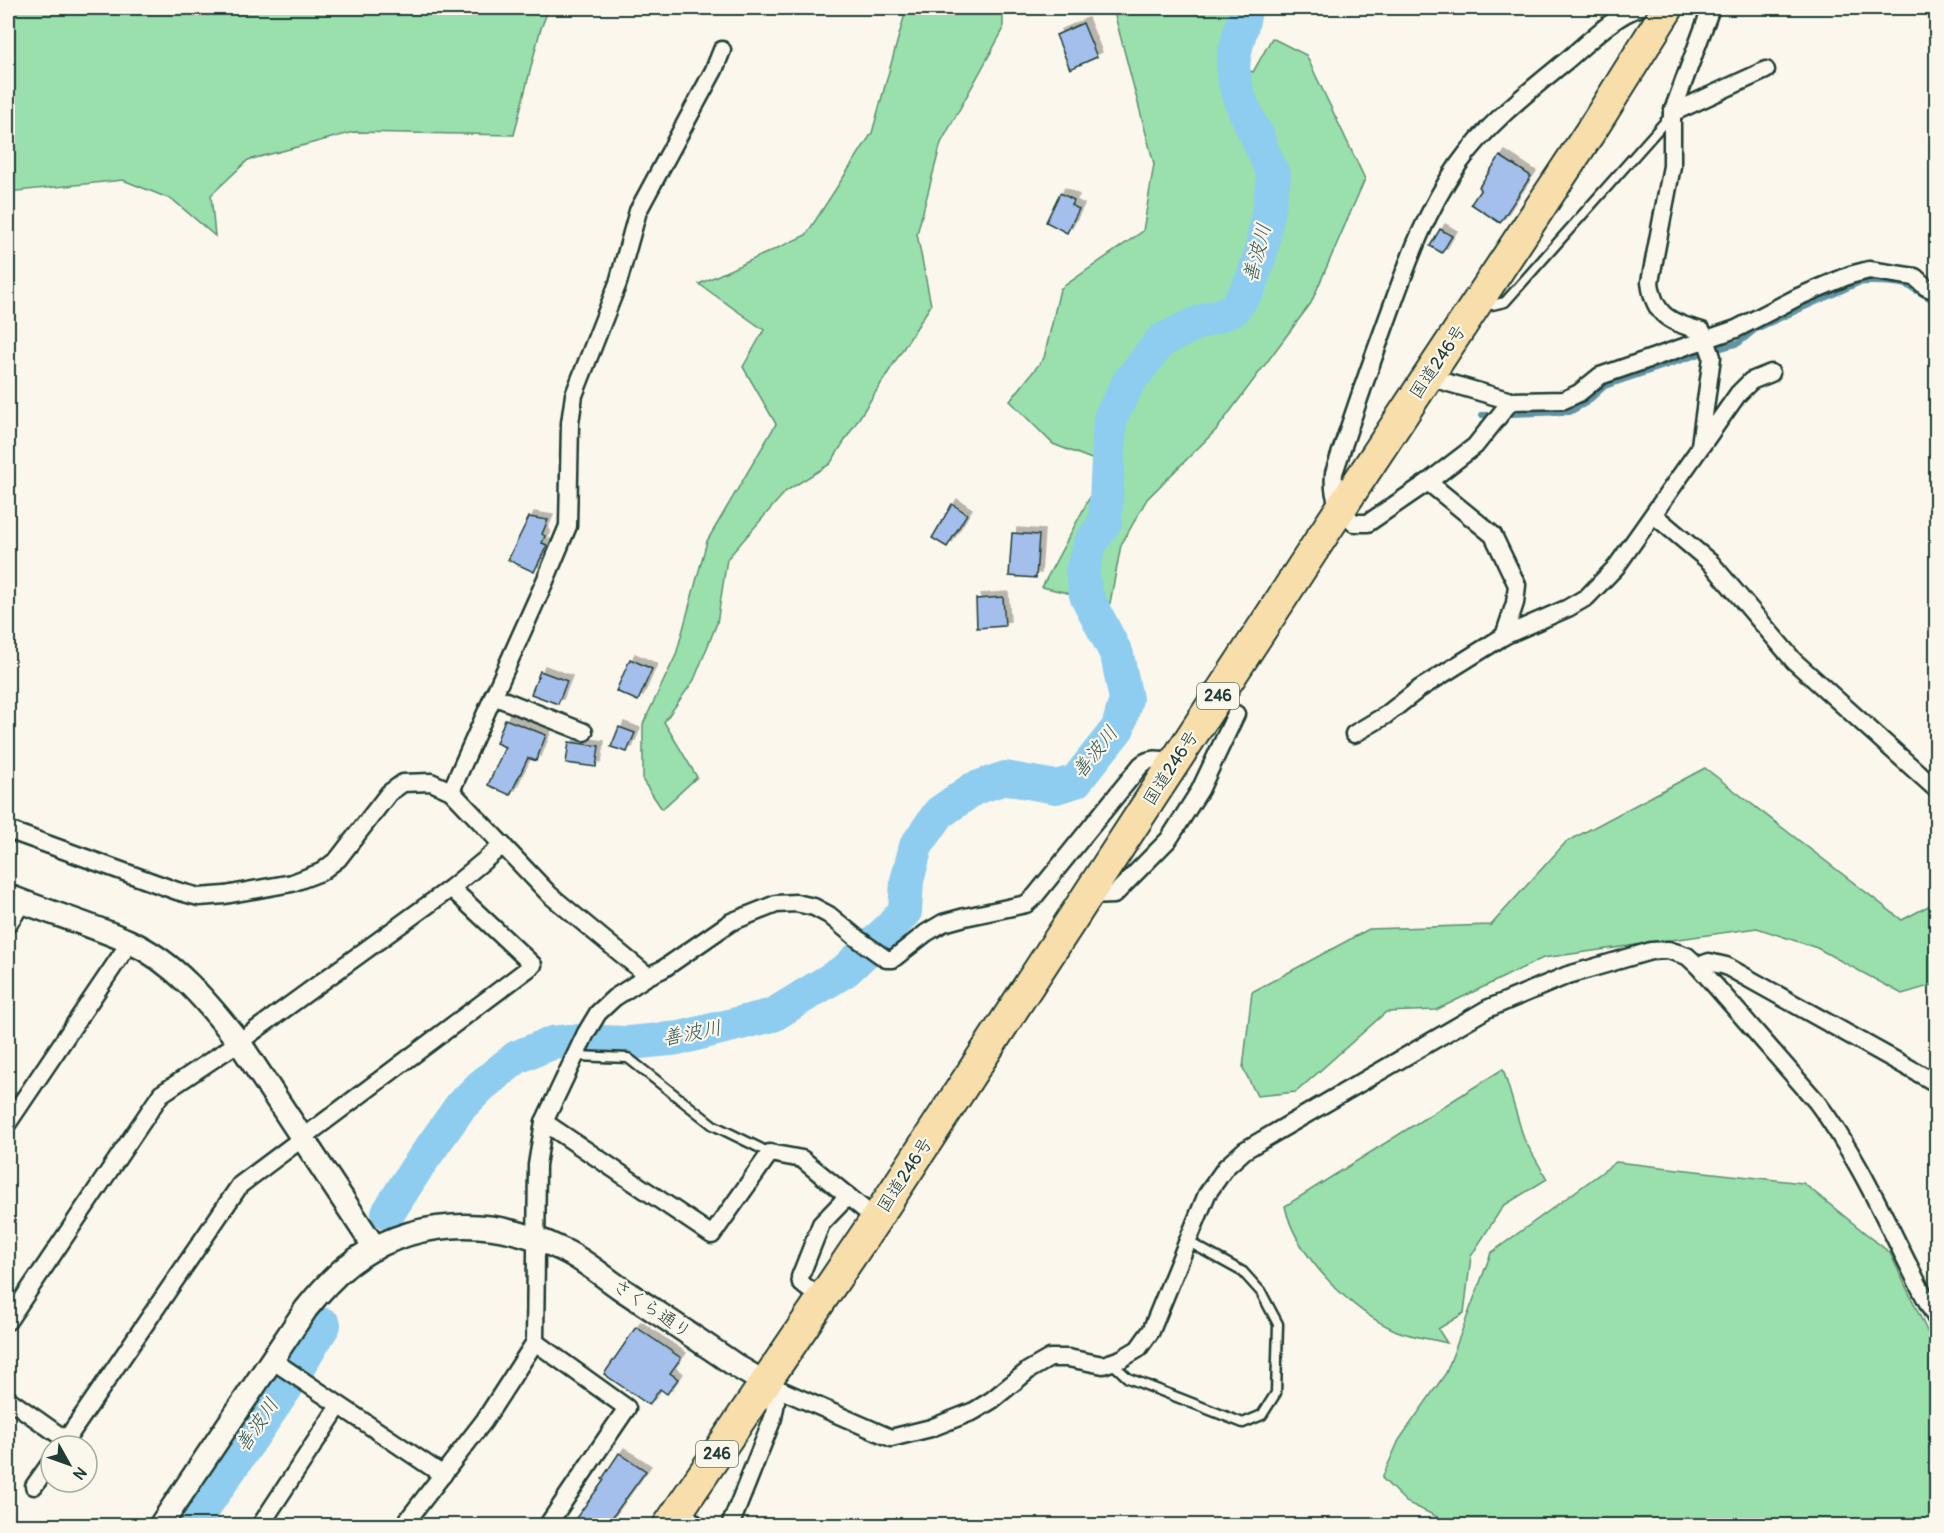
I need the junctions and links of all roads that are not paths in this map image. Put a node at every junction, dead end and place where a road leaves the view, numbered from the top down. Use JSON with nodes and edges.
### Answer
{"nodes":[{"id":1,"x":1711,"y":8,"type":"edge"},
{"id":2,"x":1655,"y":10,"type":"edge"},
{"id":3,"x":722,"y":50,"type":"dead end"},
{"id":4,"x":1766,"y":70,"type":"dead end"},
{"id":5,"x":1672,"y":113,"type":"junction"},
{"id":6,"x":1936,"y":291,"type":"edge"},
{"id":7,"x":1482,"y":296,"type":"junction"},
{"id":8,"x":1706,"y":339,"type":"junction"},
{"id":9,"x":1771,"y":373,"type":"dead end"},
{"id":10,"x":1428,"y":377,"type":"junction"},
{"id":11,"x":1511,"y":401,"type":"junction"},
{"id":12,"x":1699,"y":450,"type":"junction"},
{"id":13,"x":1428,"y":482,"type":"junction"},
{"id":14,"x":1341,"y":510,"type":"junction"},
{"id":15,"x":1654,"y":515,"type":"junction"},
{"id":16,"x":1504,"y":636,"type":"junction"},
{"id":17,"x":493,"y":696,"type":"junction"},
{"id":18,"x":1236,"y":714,"type":"dead end"},
{"id":19,"x":584,"y":732,"type":"dead end"},
{"id":20,"x":1354,"y":734,"type":"dead end"},
{"id":21,"x":1175,"y":762,"type":"junction"},
{"id":22,"x":1936,"y":789,"type":"edge"},
{"id":23,"x":451,"y":791,"type":"junction"},
{"id":24,"x":8,"y":830,"type":"edge"},
{"id":25,"x":503,"y":845,"type":"junction"},
{"id":26,"x":451,"y":888,"type":"junction"},
{"id":27,"x":1088,"y":896,"type":"junction"},
{"id":28,"x":15,"y":899,"type":"edge"},
{"id":29,"x":8,"y":924,"type":"edge"},
{"id":30,"x":130,"y":942,"type":"junction"},
{"id":31,"x":1698,"y":966,"type":"junction"},
{"id":32,"x":648,"y":976,"type":"junction"},
{"id":33,"x":239,"y":1042,"type":"junction"},
{"id":34,"x":576,"y":1053,"type":"junction"},
{"id":35,"x":1936,"y":1083,"type":"edge"},
{"id":36,"x":544,"y":1122,"type":"junction"},
{"id":37,"x":8,"y":1124,"type":"edge"},
{"id":38,"x":303,"y":1138,"type":"junction"},
{"id":39,"x":770,"y":1153,"type":"junction"},
{"id":40,"x":848,"y":1196,"type":"junction"},
{"id":41,"x":876,"y":1219,"type":"junction"},
{"id":42,"x":536,"y":1239,"type":"junction"},
{"id":43,"x":1187,"y":1241,"type":"junction"},
{"id":44,"x":375,"y":1248,"type":"junction"},
{"id":45,"x":822,"y":1300,"type":"junction"},
{"id":46,"x":1936,"y":1318,"type":"edge"},
{"id":47,"x":8,"y":1321,"type":"edge"},
{"id":48,"x":535,"y":1342,"type":"junction"},
{"id":49,"x":272,"y":1360,"type":"junction"},
{"id":50,"x":1111,"y":1362,"type":"junction"},
{"id":51,"x":771,"y":1393,"type":"junction"},
{"id":52,"x":8,"y":1399,"type":"edge"},
{"id":53,"x":339,"y":1406,"type":"junction"},
{"id":54,"x":53,"y":1434,"type":"edge"},
{"id":55,"x":70,"y":1434,"type":"edge"},
{"id":56,"x":443,"y":1475,"type":"junction"},
{"id":57,"x":39,"y":1479,"type":"edge"},
{"id":58,"x":34,"y":1486,"type":"dead end"},
{"id":59,"x":682,"y":1520,"type":"edge"},
{"id":60,"x":160,"y":1526,"type":"edge"},
{"id":61,"x":260,"y":1526,"type":"edge"},
{"id":62,"x":403,"y":1526,"type":"edge"},
{"id":63,"x":547,"y":1526,"type":"edge"},
{"id":64,"x":730,"y":1526,"type":"edge"}],
"edges":[{"from":1,"to":5,"type":"street"},
{"from":2,"to":7,"type":"highway","name":"国道246号","number":"246"},
{"from":2,"to":14,"type":"street"},
{"from":3,"to":17,"type":"street"},
{"from":4,"to":5,"type":"street"},
{"from":5,"to":7,"type":"lane"},
{"from":5,"to":8,"type":"street"},
{"from":6,"to":8,"type":"street"},
{"from":7,"to":10,"type":"highway","name":"国道246号","number":"246"},
{"from":8,"to":11,"type":"street"},
{"from":8,"to":12,"type":"street"},
{"from":9,"to":12,"type":"street"},
{"from":10,"to":11,"type":"street"},
{"from":10,"to":14,"type":"highway","name":"国道246号","number":"246"},
{"from":11,"to":13,"type":"street"},
{"from":12,"to":15,"type":"street"},
{"from":13,"to":14,"type":"street"},
{"from":13,"to":16,"type":"street"},
{"from":14,"to":21,"type":"highway","name":"国道246号","number":"246"},
{"from":15,"to":16,"type":"street"},
{"from":15,"to":22,"type":"street"},
{"from":16,"to":20,"type":"street"},
{"from":17,"to":19,"type":"street"},
{"from":17,"to":23,"type":"street"},
{"from":18,"to":27,"type":"street"},
{"from":21,"to":27,"type":"highway","name":"国道246号","number":"246"},
{"from":21,"to":32,"type":"street"},
{"from":23,"to":24,"type":"street"},
{"from":23,"to":25,"type":"street"},
{"from":25,"to":26,"type":"street"},
{"from":25,"to":32,"type":"street"},
{"from":26,"to":33,"type":"street"},
{"from":26,"to":38,"type":"street"},
{"from":27,"to":41,"type":"highway","name":"国道246号","number":"246"},
{"from":28,"to":29,"type":"street"},
{"from":28,"to":30,"type":"street"},
{"from":30,"to":33,"type":"street"},
{"from":30,"to":37,"type":"street"},
{"from":31,"to":35,"type":"street"},
{"from":31,"to":43,"type":"street"},
{"from":31,"to":46,"type":"street"},
{"from":32,"to":34,"type":"street"},
{"from":33,"to":38,"type":"street"},
{"from":33,"to":47,"type":"street"},
{"from":34,"to":36,"type":"street"},
{"from":34,"to":39,"type":"lane"},
{"from":36,"to":39,"type":"street"},
{"from":36,"to":42,"type":"street"},
{"from":38,"to":44,"type":"street"},
{"from":38,"to":55,"type":"street"},
{"from":39,"to":40,"type":"street"},
{"from":40,"to":41,"type":"street"},
{"from":40,"to":45,"type":"street"},
{"from":41,"to":45,"type":"highway","name":"国道246号","number":"246"},
{"from":42,"to":44,"type":"street","name":"さくら通り"},
{"from":42,"to":48,"type":"street"},
{"from":42,"to":51,"type":"street","name":"さくら通り"},
{"from":43,"to":50,"type":"street"},
{"from":43,"to":50,"type":"lane"},
{"from":44,"to":49,"type":"street","name":"さくら通り"},
{"from":45,"to":51,"type":"highway","name":"国道246号","number":"246"},
{"from":48,"to":56,"type":"street"},
{"from":48,"to":63,"type":"street"},
{"from":49,"to":53,"type":"street"},
{"from":49,"to":60,"type":"street","name":"さくら通り"},
{"from":50,"to":51,"type":"street"},
{"from":51,"to":59,"type":"highway","name":"国道246号","number":"246"},
{"from":51,"to":64,"type":"street"},
{"from":52,"to":54,"type":"street"},
{"from":53,"to":56,"type":"street"},
{"from":53,"to":61,"type":"street"},
{"from":56,"to":62,"type":"street"},
{"from":57,"to":58,"type":"street"}]}
